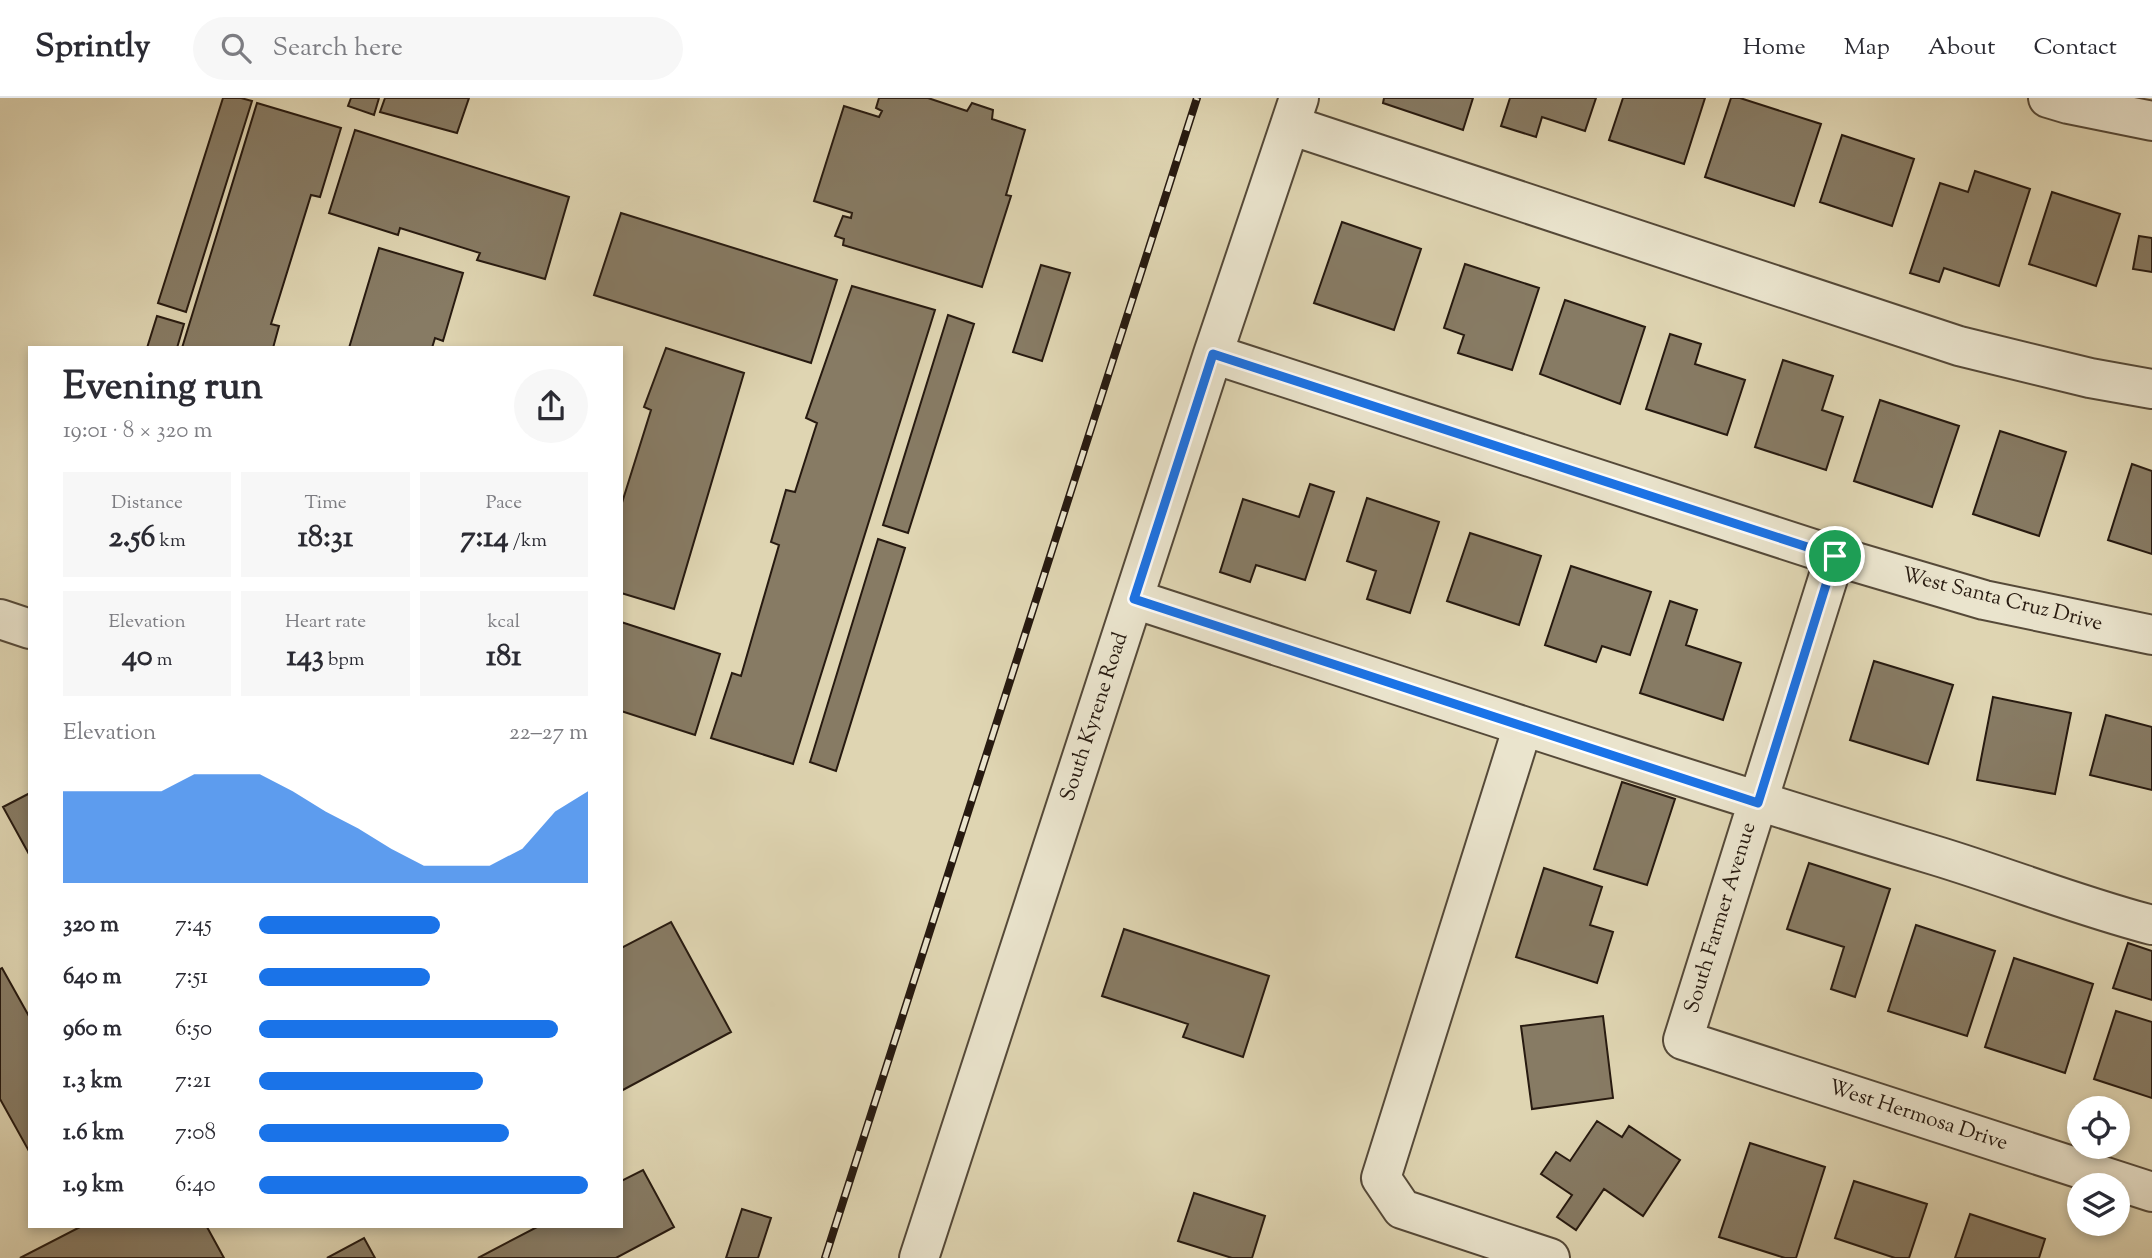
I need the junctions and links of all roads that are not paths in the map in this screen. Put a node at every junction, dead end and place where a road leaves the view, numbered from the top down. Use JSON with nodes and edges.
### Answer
{"nodes":[{"id":1,"x":2049,"y":98,"type":"edge"},
{"id":2,"x":1295,"y":112,"type":"edge"},
{"id":3,"x":2152,"y":121,"type":"edge"},
{"id":4,"x":1213,"y":354,"type":"junction"},
{"id":5,"x":2152,"y":389,"type":"edge"},
{"id":6,"x":1835,"y":556,"type":"junction"},
{"id":7,"x":1134,"y":599,"type":"junction"},
{"id":8,"x":0,"y":619,"type":"edge"},
{"id":9,"x":28,"y":628,"type":"edge"},
{"id":10,"x":2152,"y":635,"type":"edge"},
{"id":11,"x":1523,"y":726,"type":"junction"},
{"id":12,"x":1758,"y":803,"type":"junction"},
{"id":13,"x":2152,"y":925,"type":"edge"},
{"id":14,"x":1683,"y":1040,"type":"joint"},
{"id":15,"x":2152,"y":1192,"type":"edge"},
{"id":16,"x":919,"y":1258,"type":"edge"},
{"id":17,"x":1550,"y":1258,"type":"edge"}],
"edges":[{"from":1,"to":3,"type":"street"},
{"from":2,"to":4,"type":"street","name":"South Kyrene Road"},
{"from":2,"to":5,"type":"street"},
{"from":4,"to":6,"type":"street","name":"West Santa Cruz Drive"},
{"from":4,"to":7,"type":"street","name":"South Kyrene Road"},
{"from":6,"to":10,"type":"street","name":"West Santa Cruz Drive"},
{"from":6,"to":12,"type":"street","name":"South Farmer Avenue"},
{"from":7,"to":11,"type":"street"},
{"from":7,"to":16,"type":"street","name":"South Kyrene Road"},
{"from":8,"to":9,"type":"street"},
{"from":11,"to":12,"type":"street"},
{"from":11,"to":17,"type":"street"},
{"from":12,"to":13,"type":"street"},
{"from":12,"to":14,"type":"street","name":"South Farmer Avenue"},
{"from":14,"to":15,"type":"street","name":"West Hermosa Drive"}]}
